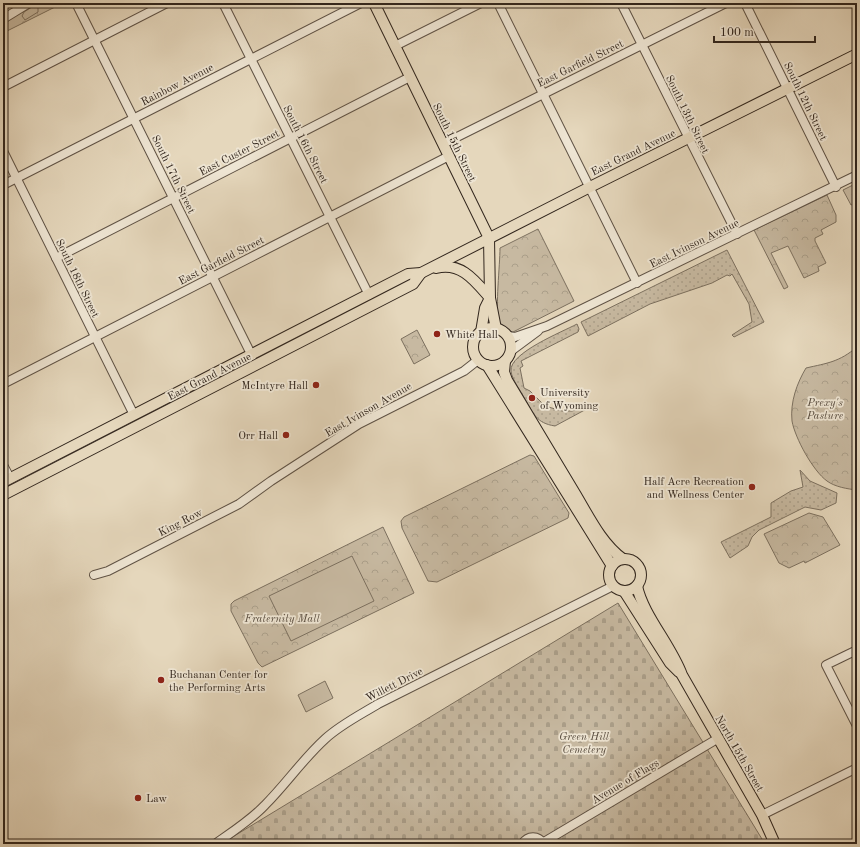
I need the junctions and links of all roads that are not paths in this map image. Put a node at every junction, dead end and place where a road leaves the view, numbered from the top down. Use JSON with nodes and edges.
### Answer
{"nodes":[{"id":1,"x":29,"y":3,"type":"edge"},
{"id":2,"x":76,"y":3,"type":"edge"},
{"id":3,"x":167,"y":3,"type":"edge"},
{"id":4,"x":223,"y":3,"type":"edge"},
{"id":5,"x":361,"y":3,"type":"edge"},
{"id":6,"x":374,"y":3,"type":"edge"},
{"id":7,"x":481,"y":3,"type":"edge"},
{"id":8,"x":498,"y":3,"type":"edge"},
{"id":9,"x":621,"y":3,"type":"edge"},
{"id":10,"x":726,"y":3,"type":"edge"},
{"id":11,"x":745,"y":3,"type":"edge"},
{"id":12,"x":3,"y":19,"type":"edge"},
{"id":13,"x":95,"y":40,"type":"junction"},
{"id":14,"x":642,"y":45,"type":"junction"},
{"id":15,"x":395,"y":46,"type":"junction"},
{"id":16,"x":857,"y":54,"type":"edge"},
{"id":17,"x":251,"y":59,"type":"junction"},
{"id":18,"x":410,"y":77,"type":"junction"},
{"id":19,"x":3,"y":87,"type":"edge"},
{"id":20,"x":787,"y":88,"type":"junction"},
{"id":21,"x":543,"y":94,"type":"junction"},
{"id":22,"x":134,"y":118,"type":"junction"},
{"id":23,"x":291,"y":138,"type":"junction"},
{"id":24,"x":688,"y":138,"type":"junction"},
{"id":25,"x":443,"y":144,"type":"junction"},
{"id":26,"x":3,"y":151,"type":"edge"},
{"id":27,"x":449,"y":156,"type":"junction"},
{"id":28,"x":857,"y":175,"type":"edge"},
{"id":29,"x":16,"y":178,"type":"junction"},
{"id":30,"x":3,"y":185,"type":"edge"},
{"id":31,"x":590,"y":187,"type":"junction"},
{"id":32,"x":836,"y":187,"type":"junction"},
{"id":33,"x":174,"y":198,"type":"junction"},
{"id":34,"x":330,"y":217,"type":"junction"},
{"id":35,"x":737,"y":234,"type":"junction"},
{"id":36,"x":489,"y":238,"type":"junction"},
{"id":37,"x":56,"y":258,"type":"junction"},
{"id":38,"x":421,"y":273,"type":"junction"},
{"id":39,"x":213,"y":277,"type":"junction"},
{"id":40,"x":637,"y":283,"type":"junction"},
{"id":41,"x":369,"y":295,"type":"junction"},
{"id":42,"x":490,"y":298,"type":"junction"},
{"id":43,"x":496,"y":329,"type":"junction"},
{"id":44,"x":540,"y":329,"type":"junction"},
{"id":45,"x":481,"y":332,"type":"junction"},
{"id":46,"x":508,"y":336,"type":"junction"},
{"id":47,"x":95,"y":337,"type":"junction"},
{"id":48,"x":510,"y":352,"type":"junction"},
{"id":49,"x":252,"y":356,"type":"junction"},
{"id":50,"x":505,"y":361,"type":"junction"},
{"id":51,"x":483,"y":363,"type":"junction"},
{"id":52,"x":3,"y":384,"type":"edge"},
{"id":53,"x":134,"y":414,"type":"junction"},
{"id":54,"x":540,"y":443,"type":"junction"},
{"id":55,"x":3,"y":465,"type":"edge"},
{"id":56,"x":6,"y":480,"type":"edge"},
{"id":57,"x":271,"y":481,"type":"joint"},
{"id":58,"x":3,"y":495,"type":"edge"},
{"id":59,"x":623,"y":559,"type":"junction"},
{"id":60,"x":612,"y":566,"type":"junction"},
{"id":61,"x":94,"y":575,"type":"dead end"},
{"id":62,"x":613,"y":586,"type":"junction"},
{"id":63,"x":637,"y":586,"type":"junction"},
{"id":64,"x":624,"y":591,"type":"junction"},
{"id":65,"x":857,"y":650,"type":"edge"},
{"id":66,"x":682,"y":675,"type":"junction"},
{"id":67,"x":857,"y":726,"type":"edge"},
{"id":68,"x":717,"y":739,"type":"junction"},
{"id":69,"x":857,"y":768,"type":"edge"},
{"id":70,"x":762,"y":815,"type":"junction"},
{"id":71,"x":544,"y":843,"type":"edge"},
{"id":72,"x":215,"y":844,"type":"edge"},
{"id":73,"x":522,"y":844,"type":"edge"},
{"id":74,"x":775,"y":844,"type":"edge"}],
"edges":[{"from":1,"to":12,"type":"street"},
{"from":2,"to":13,"type":"street","name":"South 17th Street"},
{"from":3,"to":13,"type":"street"},
{"from":4,"to":17,"type":"street","name":"South 16th Street"},
{"from":5,"to":17,"type":"street","name":"Rainbow Avenue"},
{"from":6,"to":15,"type":"main road","name":"South 15th Street"},
{"from":7,"to":15,"type":"street"},
{"from":8,"to":21,"type":"street"},
{"from":9,"to":14,"type":"street","name":"South 13th Street"},
{"from":10,"to":14,"type":"street","name":"East Garfield Street"},
{"from":11,"to":20,"type":"street","name":"South 12th Street"},
{"from":13,"to":19,"type":"street"},
{"from":13,"to":22,"type":"street","name":"South 17th Street"},
{"from":14,"to":21,"type":"street","name":"East Garfield Street"},
{"from":14,"to":24,"type":"street","name":"South 13th Street"},
{"from":15,"to":18,"type":"main road","name":"South 15th Street"},
{"from":16,"to":20,"type":"main road","name":"East Grand Avenue"},
{"from":17,"to":22,"type":"street","name":"Rainbow Avenue"},
{"from":17,"to":23,"type":"street","name":"South 16th Street"},
{"from":18,"to":23,"type":"street","name":"East Custer Street"},
{"from":18,"to":25,"type":"main road","name":"South 15th Street"},
{"from":20,"to":24,"type":"main road","name":"East Grand Avenue"},
{"from":20,"to":32,"type":"street","name":"South 12th Street"},
{"from":21,"to":25,"type":"street","name":"East Garfield Street"},
{"from":21,"to":31,"type":"street"},
{"from":22,"to":29,"type":"street","name":"Rainbow Avenue"},
{"from":22,"to":33,"type":"street","name":"South 17th Street"},
{"from":23,"to":33,"type":"street","name":"East Custer Street"},
{"from":23,"to":34,"type":"street","name":"South 16th Street"},
{"from":24,"to":31,"type":"main road","name":"East Grand Avenue"},
{"from":24,"to":35,"type":"street","name":"South 13th Street"},
{"from":25,"to":27,"type":"main road","name":"South 15th Street"},
{"from":26,"to":29,"type":"street","name":"South 18th Street"},
{"from":27,"to":34,"type":"street","name":"East Garfield Street"},
{"from":27,"to":36,"type":"main road","name":"South 15th Street"},
{"from":28,"to":32,"type":"street","name":"East Ivinson Avenue"},
{"from":29,"to":30,"type":"street","name":"Rainbow Avenue"},
{"from":29,"to":37,"type":"street","name":"South 18th Street"},
{"from":31,"to":36,"type":"main road","name":"East Grand Avenue"},
{"from":31,"to":40,"type":"street"},
{"from":32,"to":35,"type":"street","name":"East Ivinson Avenue"},
{"from":33,"to":37,"type":"street","name":"East Custer Street"},
{"from":33,"to":39,"type":"street","name":"South 17th Street"},
{"from":34,"to":39,"type":"street","name":"East Garfield Street"},
{"from":34,"to":41,"type":"street","name":"South 16th Street"},
{"from":35,"to":40,"type":"street","name":"East Ivinson Avenue"},
{"from":36,"to":38,"type":"main road","name":"East Grand Avenue"},
{"from":36,"to":42,"type":"main road","name":"South 15th Street"},
{"from":37,"to":47,"type":"street","name":"South 18th Street"},
{"from":38,"to":41,"type":"main road","name":"East Grand Avenue"},
{"from":38,"to":42,"type":"main road"},
{"from":38,"to":58,"type":"main road","name":"East Grand Avenue"},
{"from":39,"to":47,"type":"street","name":"East Garfield Street"},
{"from":39,"to":49,"type":"street","name":"South 17th Street"},
{"from":40,"to":44,"type":"street","name":"East Ivinson Avenue"},
{"from":41,"to":49,"type":"main road","name":"East Grand Avenue"},
{"from":42,"to":43,"type":"main road","name":"South 15th Street"},
{"from":42,"to":45,"type":"main road","name":"South 15th Street"},
{"from":43,"to":45,"type":"main road"},
{"from":43,"to":46,"type":"main road"},
{"from":44,"to":46,"type":"street","name":"East Ivinson Avenue"},
{"from":44,"to":48,"type":"street","name":"East Ivinson Avenue"},
{"from":45,"to":51,"type":"main road","name":"South 15th Street"},
{"from":46,"to":48,"type":"main road"},
{"from":47,"to":52,"type":"street","name":"East Garfield Street"},
{"from":47,"to":53,"type":"street","name":"South 18th Street"},
{"from":48,"to":50,"type":"main road"},
{"from":49,"to":53,"type":"main road","name":"East Grand Avenue"},
{"from":50,"to":51,"type":"main road"},
{"from":50,"to":54,"type":"main road"},
{"from":51,"to":54,"type":"main road","name":"South 15th Street"},
{"from":51,"to":57,"type":"street","name":"East Ivinson Avenue"},
{"from":53,"to":56,"type":"main road","name":"East Grand Avenue"},
{"from":54,"to":59,"type":"main road","name":"North 15th Street"},
{"from":54,"to":60,"type":"main road"},
{"from":55,"to":56,"type":"street"},
{"from":57,"to":61,"type":"street","name":"King Row"},
{"from":59,"to":60,"type":"main road"},
{"from":59,"to":63,"type":"main road","name":"North 15th Street"},
{"from":60,"to":62,"type":"main road"},
{"from":62,"to":64,"type":"main road"},
{"from":62,"to":72,"type":"street","name":"Willett Drive"},
{"from":63,"to":64,"type":"main road"},
{"from":63,"to":66,"type":"main road","name":"North 15th Street"},
{"from":64,"to":66,"type":"main road","name":"North 15th Street"},
{"from":65,"to":67,"type":"street"},
{"from":66,"to":68,"type":"main road","name":"North 15th Street"},
{"from":68,"to":70,"type":"main road","name":"North 15th Street"},
{"from":68,"to":71,"type":"street","name":"Avenue of Flags"},
{"from":69,"to":70,"type":"street"},
{"from":70,"to":74,"type":"main road","name":"North 15th Street"},
{"from":71,"to":73,"type":"street"}]}
